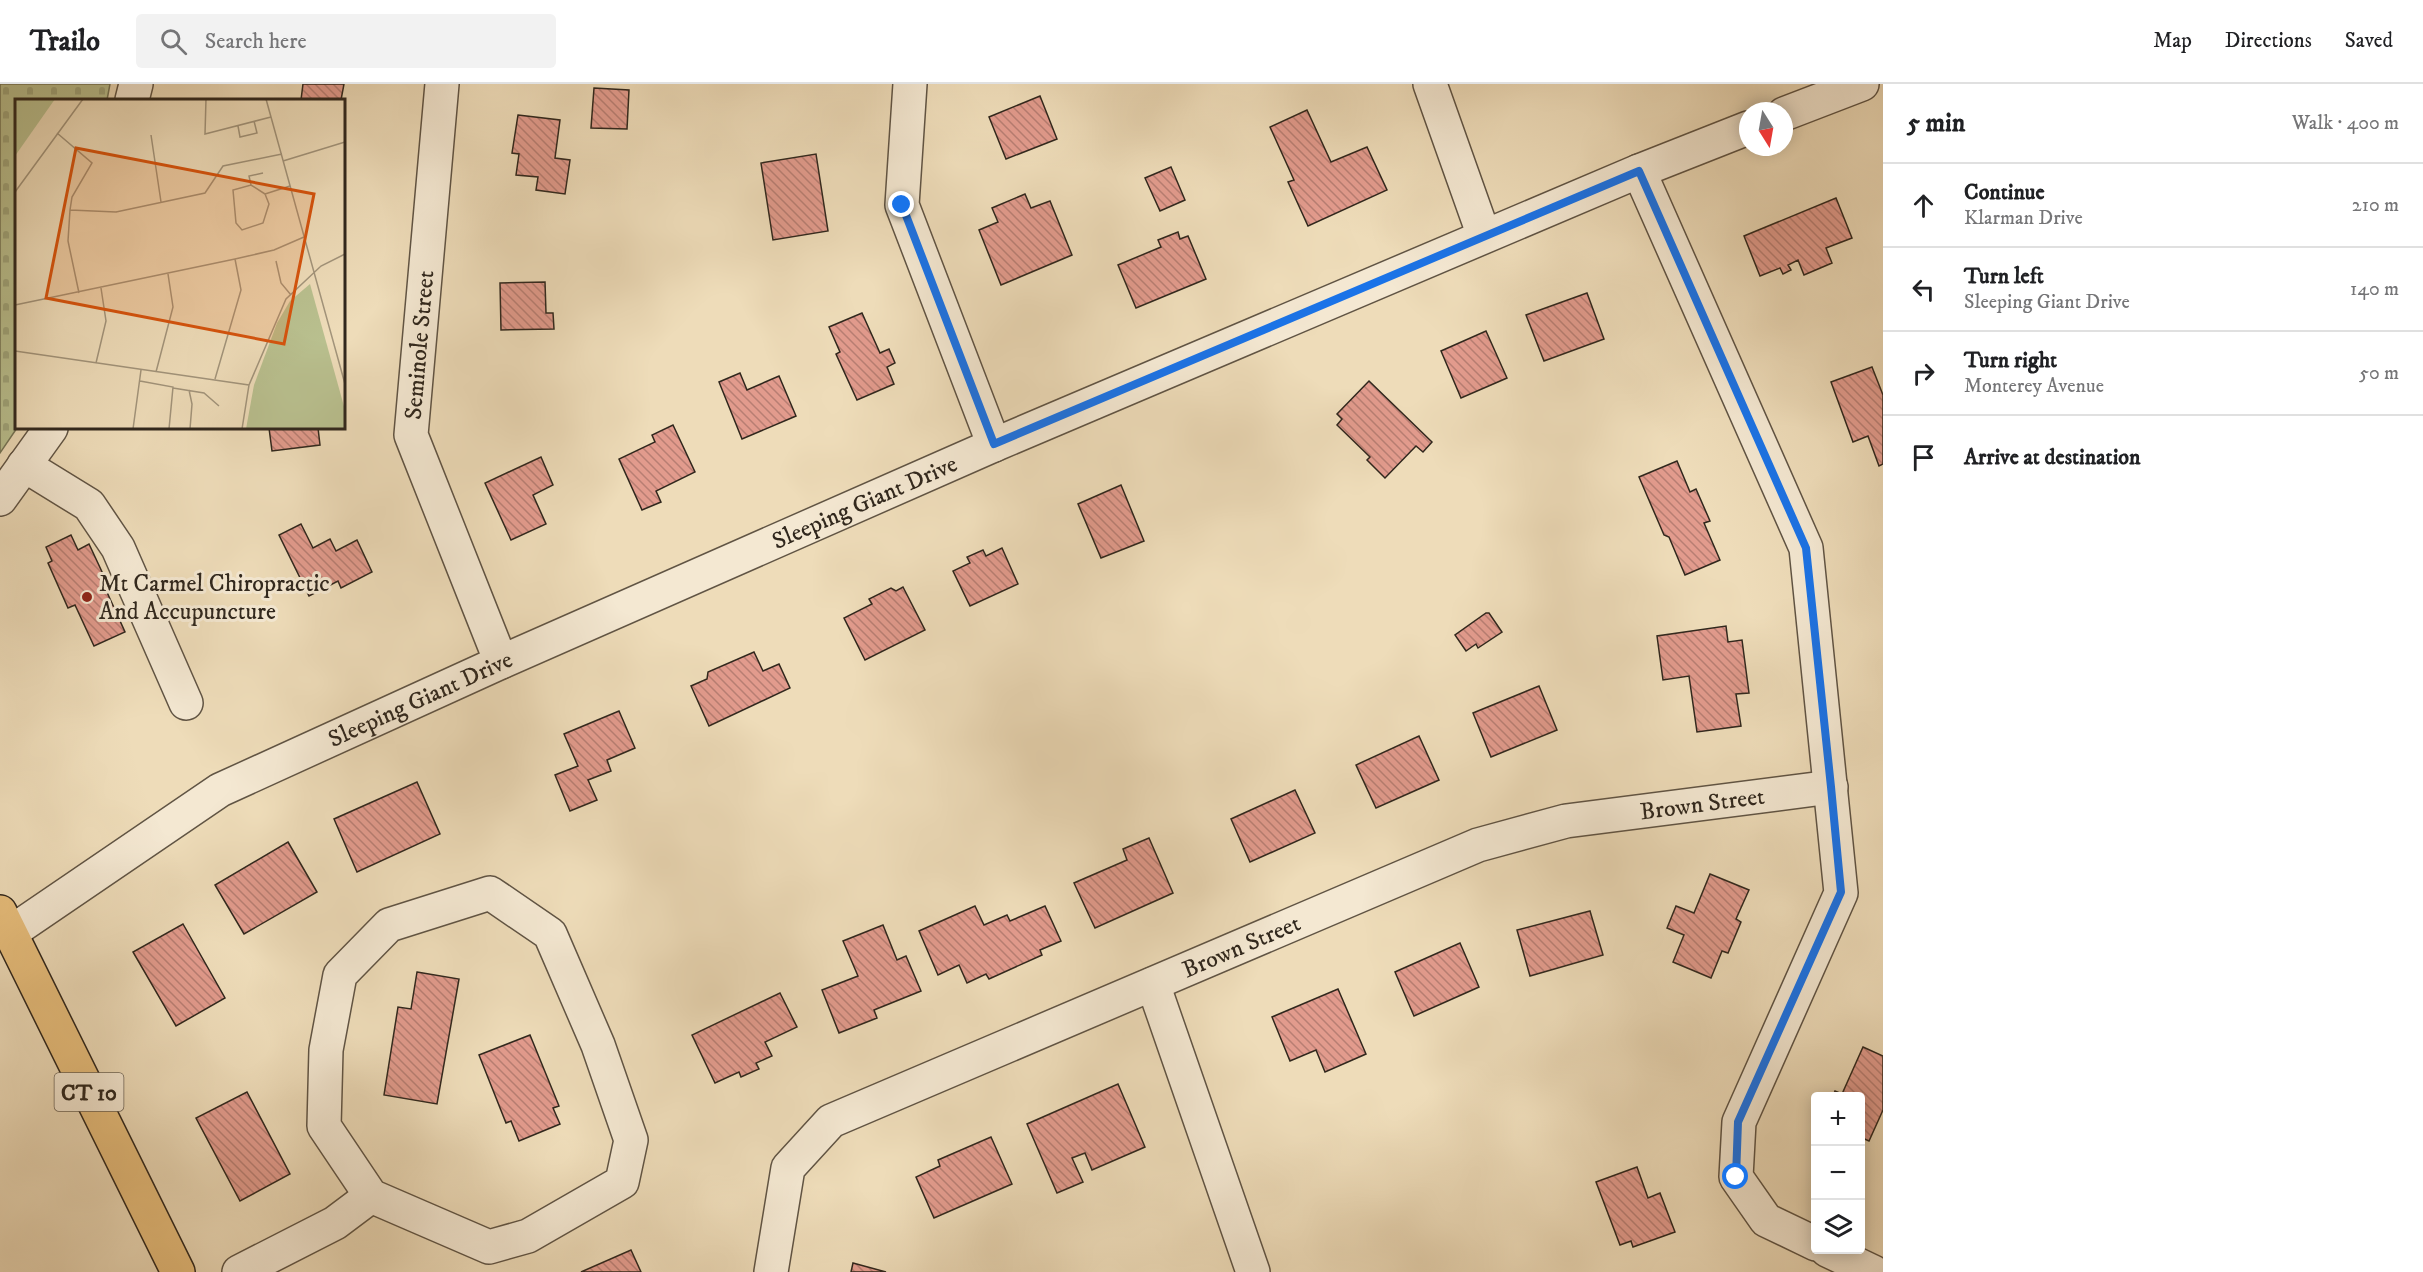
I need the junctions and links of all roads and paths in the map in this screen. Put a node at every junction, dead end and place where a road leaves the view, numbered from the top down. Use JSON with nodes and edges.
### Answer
{"nodes":[{"id":1,"x":136,"y":84,"type":"edge"},
{"id":2,"x":442,"y":84,"type":"edge"},
{"id":3,"x":910,"y":84,"type":"edge"},
{"id":4,"x":1430,"y":84,"type":"edge"},
{"id":5,"x":1862,"y":84,"type":"edge"},
{"id":6,"x":132,"y":99,"type":"edge"},
{"id":7,"x":1793,"y":111,"type":"edge"},
{"id":8,"x":1739,"y":132,"type":"edge"},
{"id":9,"x":1639,"y":171,"type":"junction"},
{"id":10,"x":1484,"y":236,"type":"junction"},
{"id":11,"x":50,"y":429,"type":"edge"},
{"id":12,"x":994,"y":444,"type":"junction"},
{"id":13,"x":24,"y":465,"type":"junction"},
{"id":14,"x":0,"y":499,"type":"edge"},
{"id":15,"x":501,"y":662,"type":"junction"},
{"id":16,"x":186,"y":703,"type":"dead end"},
{"id":17,"x":1831,"y":787,"type":"junction"},
{"id":18,"x":5,"y":923,"type":"edge"},
{"id":19,"x":1154,"y":984,"type":"junction"},
{"id":20,"x":371,"y":1196,"type":"junction"},
{"id":21,"x":1811,"y":1242,"type":"edge"},
{"id":22,"x":1835,"y":1254,"type":"edge"},
{"id":23,"x":494,"y":1260,"type":"edge"},
{"id":24,"x":178,"y":1272,"type":"edge"},
{"id":25,"x":240,"y":1272,"type":"edge"},
{"id":26,"x":771,"y":1272,"type":"edge"},
{"id":27,"x":1253,"y":1272,"type":"edge"},
{"id":28,"x":1873,"y":1272,"type":"edge"}],
"edges":[{"from":1,"to":6,"type":"street"},
{"from":2,"to":15,"type":"street","name":"Seminole Street"},
{"from":3,"to":12,"type":"street"},
{"from":4,"to":10,"type":"street"},
{"from":5,"to":7,"type":"street"},
{"from":8,"to":9,"type":"street","name":"Sleeping Giant Drive"},
{"from":9,"to":10,"type":"street","name":"Sleeping Giant Drive"},
{"from":9,"to":17,"type":"street"},
{"from":10,"to":12,"type":"street","name":"Sleeping Giant Drive"},
{"from":11,"to":13,"type":"street"},
{"from":12,"to":15,"type":"street","name":"Sleeping Giant Drive"},
{"from":13,"to":14,"type":"street"},
{"from":13,"to":16,"type":"street"},
{"from":15,"to":18,"type":"street","name":"Sleeping Giant Drive"},
{"from":17,"to":19,"type":"street","name":"Brown Street"},
{"from":17,"to":21,"type":"street"},
{"from":18,"to":24,"type":"highway","number":"CT 10"},
{"from":19,"to":26,"type":"street","name":"Brown Street"},
{"from":19,"to":27,"type":"street"},
{"from":20,"to":23,"type":"street"},
{"from":20,"to":23,"type":"street"},
{"from":20,"to":25,"type":"street"},
{"from":22,"to":28,"type":"street"}]}
